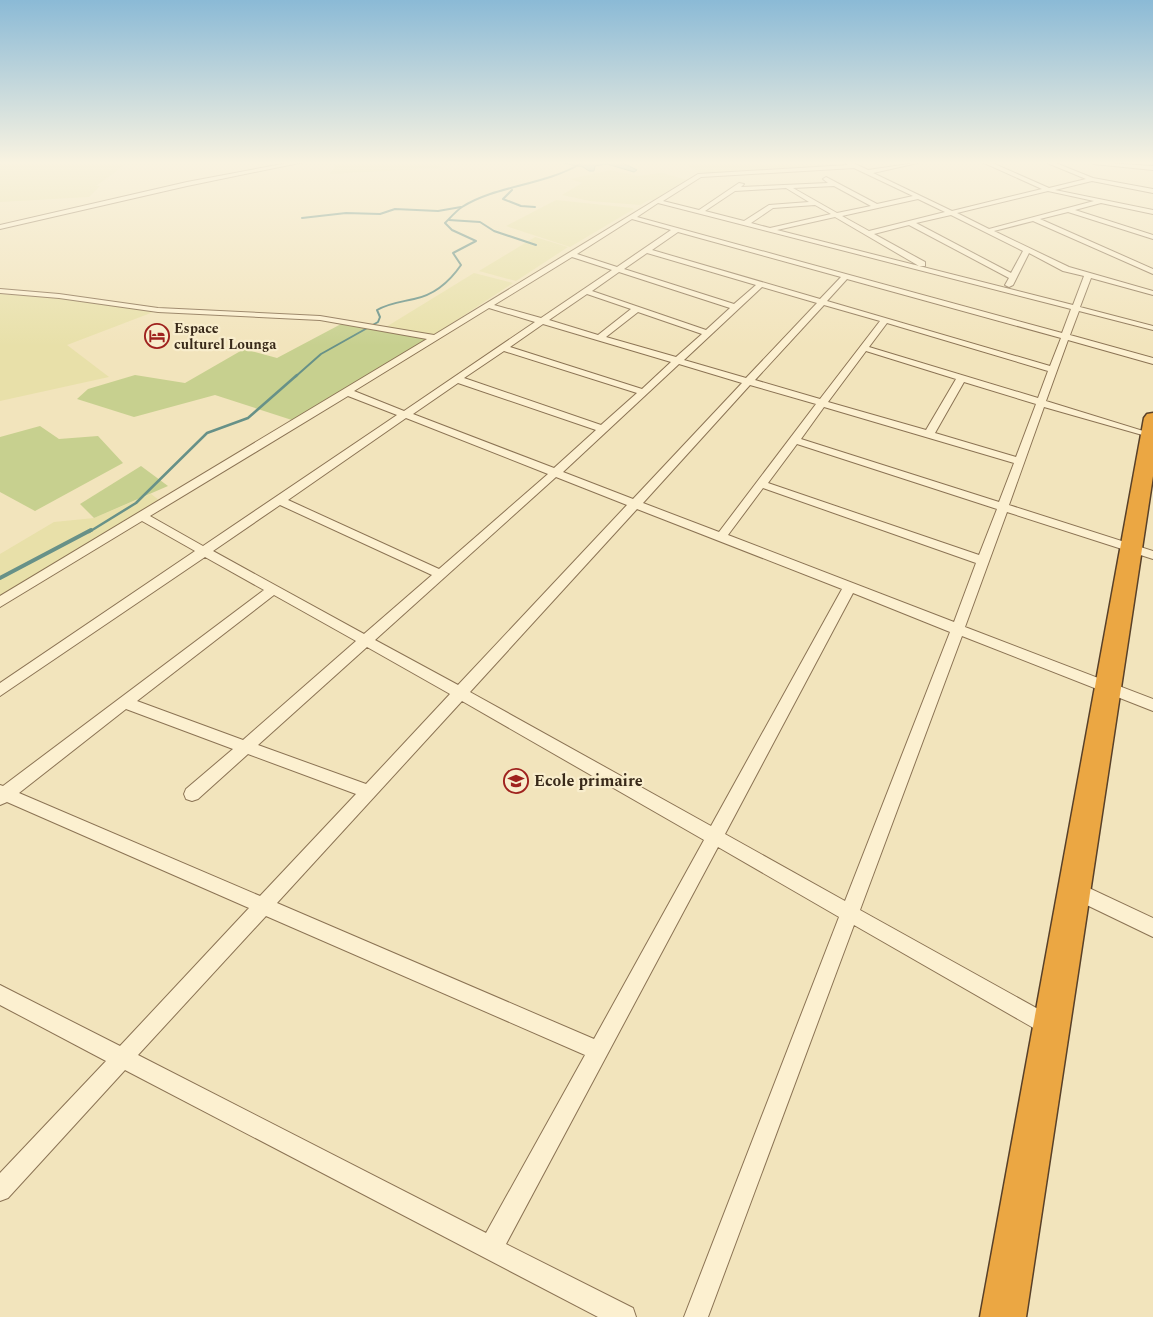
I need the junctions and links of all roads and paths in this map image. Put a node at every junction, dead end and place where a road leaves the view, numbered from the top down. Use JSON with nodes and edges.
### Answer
{"nodes":[{"id":1,"x":15,"y":223,"type":"edge"},
{"id":2,"x":620,"y":223,"type":"edge"},
{"id":3,"x":653,"y":223,"type":"edge"},
{"id":4,"x":798,"y":223,"type":"edge"},
{"id":5,"x":851,"y":223,"type":"edge"},
{"id":6,"x":908,"y":223,"type":"edge"},
{"id":7,"x":910,"y":223,"type":"edge"},
{"id":8,"x":973,"y":223,"type":"edge"},
{"id":9,"x":1017,"y":223,"type":"edge"},
{"id":10,"x":1044,"y":223,"type":"edge"},
{"id":11,"x":1110,"y":223,"type":"edge"},
{"id":12,"x":745,"y":224,"type":"edge"},
{"id":13,"x":0,"y":227,"type":"edge"},
{"id":14,"x":676,"y":230,"type":"junction"},
{"id":15,"x":769,"y":230,"type":"junction"},
{"id":16,"x":988,"y":231,"type":"junction"},
{"id":17,"x":780,"y":233,"type":"junction"},
{"id":18,"x":868,"y":233,"type":"junction"},
{"id":19,"x":1153,"y":237,"type":"edge"},
{"id":20,"x":773,"y":239,"type":"dead end"},
{"id":21,"x":766,"y":246,"type":"dead end"},
{"id":22,"x":646,"y":250,"type":"junction"},
{"id":23,"x":1027,"y":250,"type":"junction"},
{"id":24,"x":759,"y":252,"type":"junction"},
{"id":25,"x":570,"y":254,"type":"junction"},
{"id":26,"x":617,"y":270,"type":"junction"},
{"id":27,"x":1153,"y":272,"type":"edge"},
{"id":28,"x":938,"y":273,"type":"junction"},
{"id":29,"x":1088,"y":275,"type":"junction"},
{"id":30,"x":846,"y":276,"type":"junction"},
{"id":31,"x":1013,"y":277,"type":"junction"},
{"id":32,"x":761,"y":284,"type":"junction"},
{"id":33,"x":1006,"y":290,"type":"junction"},
{"id":34,"x":0,"y":291,"type":"edge"},
{"id":35,"x":585,"y":291,"type":"junction"},
{"id":36,"x":1153,"y":293,"type":"edge"},
{"id":37,"x":822,"y":302,"type":"junction"},
{"id":38,"x":487,"y":305,"type":"junction"},
{"id":39,"x":735,"y":308,"type":"junction"},
{"id":40,"x":1075,"y":308,"type":"junction"},
{"id":41,"x":637,"y":309,"type":"junction"},
{"id":42,"x":885,"y":320,"type":"junction"},
{"id":43,"x":542,"y":321,"type":"junction"},
{"id":44,"x":1153,"y":328,"type":"edge"},
{"id":45,"x":708,"y":333,"type":"junction"},
{"id":46,"x":1065,"y":337,"type":"junction"},
{"id":47,"x":436,"y":338,"type":"junction"},
{"id":48,"x":599,"y":338,"type":"junction"},
{"id":49,"x":502,"y":348,"type":"junction"},
{"id":50,"x":864,"y":348,"type":"junction"},
{"id":51,"x":678,"y":361,"type":"junction"},
{"id":52,"x":1153,"y":361,"type":"edge"},
{"id":53,"x":1053,"y":370,"type":"junction"},
{"id":54,"x":960,"y":378,"type":"junction"},
{"id":55,"x":457,"y":379,"type":"junction"},
{"id":56,"x":748,"y":382,"type":"junction"},
{"id":57,"x":347,"y":392,"type":"junction"},
{"id":58,"x":644,"y":392,"type":"junction"},
{"id":59,"x":1041,"y":402,"type":"junction"},
{"id":60,"x":823,"y":403,"type":"junction"},
{"id":61,"x":404,"y":415,"type":"junction"},
{"id":62,"x":603,"y":429,"type":"junction"},
{"id":63,"x":1151,"y":433,"type":"edge"},
{"id":64,"x":929,"y":434,"type":"junction"},
{"id":65,"x":795,"y":440,"type":"junction"},
{"id":66,"x":1020,"y":461,"type":"junction"},
{"id":67,"x":555,"y":473,"type":"junction"},
{"id":68,"x":761,"y":484,"type":"junction"},
{"id":69,"x":279,"y":500,"type":"junction"},
{"id":70,"x":635,"y":504,"type":"junction"},
{"id":71,"x":1003,"y":506,"type":"junction"},
{"id":72,"x":141,"y":516,"type":"junction"},
{"id":73,"x":721,"y":537,"type":"junction"},
{"id":74,"x":204,"y":551,"type":"junction"},
{"id":75,"x":1142,"y":551,"type":"edge"},
{"id":76,"x":983,"y":561,"type":"junction"},
{"id":77,"x":440,"y":574,"type":"junction"},
{"id":78,"x":850,"y":587,"type":"junction"},
{"id":79,"x":273,"y":589,"type":"junction"},
{"id":80,"x":0,"y":602,"type":"edge"},
{"id":81,"x":958,"y":629,"type":"junction"},
{"id":82,"x":365,"y":640,"type":"junction"},
{"id":83,"x":1109,"y":688,"type":"junction"},
{"id":84,"x":0,"y":690,"type":"edge"},
{"id":85,"x":460,"y":693,"type":"junction"},
{"id":86,"x":125,"y":702,"type":"junction"},
{"id":87,"x":1153,"y":705,"type":"edge"},
{"id":88,"x":245,"y":746,"type":"junction"},
{"id":89,"x":369,"y":792,"type":"junction"},
{"id":90,"x":192,"y":794,"type":"dead end"},
{"id":91,"x":2,"y":795,"type":"edge"},
{"id":92,"x":715,"y":837,"type":"junction"},
{"id":93,"x":1074,"y":890,"type":"junction"},
{"id":94,"x":263,"y":906,"type":"junction"},
{"id":95,"x":850,"y":913,"type":"junction"},
{"id":96,"x":1153,"y":928,"type":"edge"},
{"id":97,"x":0,"y":995,"type":"edge"},
{"id":98,"x":1052,"y":1028,"type":"junction"},
{"id":99,"x":598,"y":1051,"type":"junction"},
{"id":100,"x":122,"y":1058,"type":"junction"},
{"id":101,"x":0,"y":1190,"type":"edge"},
{"id":102,"x":491,"y":1248,"type":"junction"},
{"id":103,"x":624,"y":1317,"type":"edge"},
{"id":104,"x":696,"y":1317,"type":"edge"},
{"id":105,"x":1003,"y":1317,"type":"edge"}],
"edges":[{"from":1,"to":13,"type":"street"},
{"from":2,"to":25,"type":"street"},
{"from":3,"to":14,"type":"street"},
{"from":4,"to":15,"type":"street"},
{"from":5,"to":18,"type":"street"},
{"from":6,"to":18,"type":"street"},
{"from":7,"to":31,"type":"street"},
{"from":8,"to":16,"type":"street"},
{"from":9,"to":16,"type":"street"},
{"from":10,"to":27,"type":"street"},
{"from":11,"to":19,"type":"street"},
{"from":12,"to":15,"type":"street"},
{"from":14,"to":22,"type":"street"},
{"from":14,"to":24,"type":"street"},
{"from":15,"to":17,"type":"street"},
{"from":16,"to":23,"type":"street"},
{"from":17,"to":20,"type":"street"},
{"from":17,"to":28,"type":"street"},
{"from":18,"to":28,"type":"street"},
{"from":21,"to":24,"type":"street"},
{"from":22,"to":26,"type":"street"},
{"from":22,"to":32,"type":"street"},
{"from":23,"to":29,"type":"street"},
{"from":23,"to":31,"type":"street"},
{"from":24,"to":30,"type":"street"},
{"from":25,"to":26,"type":"street"},
{"from":25,"to":38,"type":"street"},
{"from":26,"to":35,"type":"street"},
{"from":26,"to":39,"type":"street"},
{"from":28,"to":33,"type":"street"},
{"from":29,"to":36,"type":"street"},
{"from":29,"to":40,"type":"street"},
{"from":30,"to":37,"type":"street"},
{"from":30,"to":46,"type":"street"},
{"from":31,"to":33,"type":"street"},
{"from":32,"to":37,"type":"street"},
{"from":32,"to":39,"type":"street"},
{"from":33,"to":40,"type":"street"},
{"from":34,"to":47,"type":"street"},
{"from":35,"to":41,"type":"street"},
{"from":35,"to":43,"type":"street"},
{"from":37,"to":42,"type":"street"},
{"from":37,"to":56,"type":"street"},
{"from":38,"to":43,"type":"street"},
{"from":38,"to":47,"type":"street"},
{"from":39,"to":45,"type":"street"},
{"from":40,"to":44,"type":"street"},
{"from":40,"to":46,"type":"street"},
{"from":41,"to":45,"type":"street"},
{"from":41,"to":48,"type":"street"},
{"from":42,"to":50,"type":"street"},
{"from":42,"to":53,"type":"street"},
{"from":43,"to":48,"type":"street"},
{"from":43,"to":49,"type":"street"},
{"from":45,"to":51,"type":"street"},
{"from":46,"to":52,"type":"street"},
{"from":46,"to":53,"type":"street"},
{"from":47,"to":57,"type":"street"},
{"from":48,"to":51,"type":"street"},
{"from":49,"to":55,"type":"street"},
{"from":49,"to":58,"type":"street"},
{"from":50,"to":54,"type":"street"},
{"from":50,"to":60,"type":"street"},
{"from":51,"to":56,"type":"street"},
{"from":51,"to":58,"type":"street"},
{"from":53,"to":59,"type":"street"},
{"from":54,"to":59,"type":"street"},
{"from":54,"to":64,"type":"street"},
{"from":55,"to":61,"type":"street"},
{"from":55,"to":62,"type":"street"},
{"from":56,"to":60,"type":"street"},
{"from":56,"to":70,"type":"street"},
{"from":57,"to":61,"type":"street"},
{"from":57,"to":72,"type":"street"},
{"from":58,"to":62,"type":"street"},
{"from":59,"to":63,"type":"street"},
{"from":59,"to":66,"type":"street"},
{"from":60,"to":64,"type":"street"},
{"from":60,"to":65,"type":"street"},
{"from":61,"to":67,"type":"street"},
{"from":61,"to":69,"type":"street"},
{"from":62,"to":67,"type":"street"},
{"from":63,"to":75,"type":"highway"},
{"from":64,"to":66,"type":"street"},
{"from":65,"to":68,"type":"street"},
{"from":65,"to":71,"type":"street"},
{"from":66,"to":71,"type":"street"},
{"from":67,"to":70,"type":"street"},
{"from":67,"to":77,"type":"street"},
{"from":68,"to":73,"type":"street"},
{"from":68,"to":76,"type":"street"},
{"from":69,"to":74,"type":"street"},
{"from":69,"to":77,"type":"street"},
{"from":70,"to":73,"type":"street"},
{"from":70,"to":85,"type":"street"},
{"from":71,"to":75,"type":"street"},
{"from":71,"to":76,"type":"street"},
{"from":72,"to":74,"type":"street"},
{"from":72,"to":80,"type":"street"},
{"from":73,"to":78,"type":"street"},
{"from":74,"to":79,"type":"street"},
{"from":74,"to":84,"type":"street"},
{"from":75,"to":83,"type":"highway"},
{"from":76,"to":81,"type":"street"},
{"from":77,"to":82,"type":"street"},
{"from":78,"to":81,"type":"street"},
{"from":78,"to":92,"type":"street"},
{"from":79,"to":82,"type":"street"},
{"from":79,"to":86,"type":"street"},
{"from":81,"to":83,"type":"street"},
{"from":81,"to":95,"type":"street"},
{"from":82,"to":85,"type":"street"},
{"from":82,"to":88,"type":"street"},
{"from":83,"to":87,"type":"street"},
{"from":83,"to":93,"type":"highway"},
{"from":85,"to":89,"type":"street"},
{"from":85,"to":92,"type":"street"},
{"from":86,"to":88,"type":"street"},
{"from":86,"to":91,"type":"street"},
{"from":88,"to":89,"type":"street"},
{"from":88,"to":90,"type":"street"},
{"from":89,"to":94,"type":"street"},
{"from":91,"to":94,"type":"street"},
{"from":92,"to":95,"type":"street"},
{"from":92,"to":99,"type":"street"},
{"from":93,"to":96,"type":"street"},
{"from":93,"to":98,"type":"highway"},
{"from":94,"to":99,"type":"street"},
{"from":94,"to":100,"type":"street"},
{"from":95,"to":98,"type":"street"},
{"from":95,"to":104,"type":"street"},
{"from":97,"to":100,"type":"street"},
{"from":98,"to":105,"type":"highway"},
{"from":99,"to":102,"type":"street"},
{"from":100,"to":101,"type":"street"},
{"from":100,"to":102,"type":"street"},
{"from":102,"to":103,"type":"street"}]}
